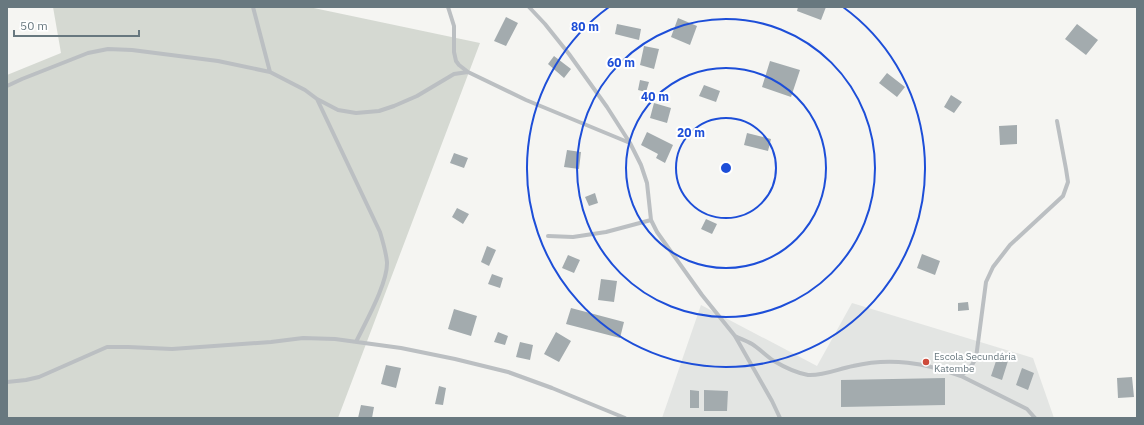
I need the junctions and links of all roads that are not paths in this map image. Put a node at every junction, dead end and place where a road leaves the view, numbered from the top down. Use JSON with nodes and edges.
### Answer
{"nodes":[{"id":1,"x":253,"y":7,"type":"edge"},
{"id":2,"x":448,"y":7,"type":"edge"},
{"id":3,"x":529,"y":7,"type":"edge"},
{"id":4,"x":270,"y":72,"type":"junction"},
{"id":5,"x":468,"y":72,"type":"junction"},
{"id":6,"x":7,"y":86,"type":"edge"},
{"id":7,"x":317,"y":99,"type":"junction"},
{"id":8,"x":1057,"y":121,"type":"dead end"},
{"id":9,"x":630,"y":143,"type":"junction"},
{"id":10,"x":651,"y":220,"type":"junction"},
{"id":11,"x":548,"y":236,"type":"dead end"},
{"id":12,"x":735,"y":336,"type":"junction"},
{"id":13,"x":356,"y":342,"type":"junction"},
{"id":14,"x":961,"y":376,"type":"junction"},
{"id":15,"x":7,"y":382,"type":"edge"},
{"id":16,"x":625,"y":418,"type":"edge"},
{"id":17,"x":780,"y":418,"type":"edge"},
{"id":18,"x":1035,"y":418,"type":"edge"}],
"edges":[{"from":1,"to":4,"type":"street"},
{"from":2,"to":5,"type":"street"},
{"from":3,"to":9,"type":"street"},
{"from":4,"to":6,"type":"street"},
{"from":4,"to":7,"type":"street"},
{"from":5,"to":7,"type":"street"},
{"from":5,"to":9,"type":"street"},
{"from":7,"to":13,"type":"street"},
{"from":8,"to":14,"type":"street"},
{"from":9,"to":10,"type":"street"},
{"from":10,"to":11,"type":"street"},
{"from":10,"to":12,"type":"street"},
{"from":12,"to":14,"type":"street"},
{"from":12,"to":17,"type":"street"},
{"from":13,"to":15,"type":"street"},
{"from":13,"to":16,"type":"street"},
{"from":14,"to":18,"type":"street"}]}
